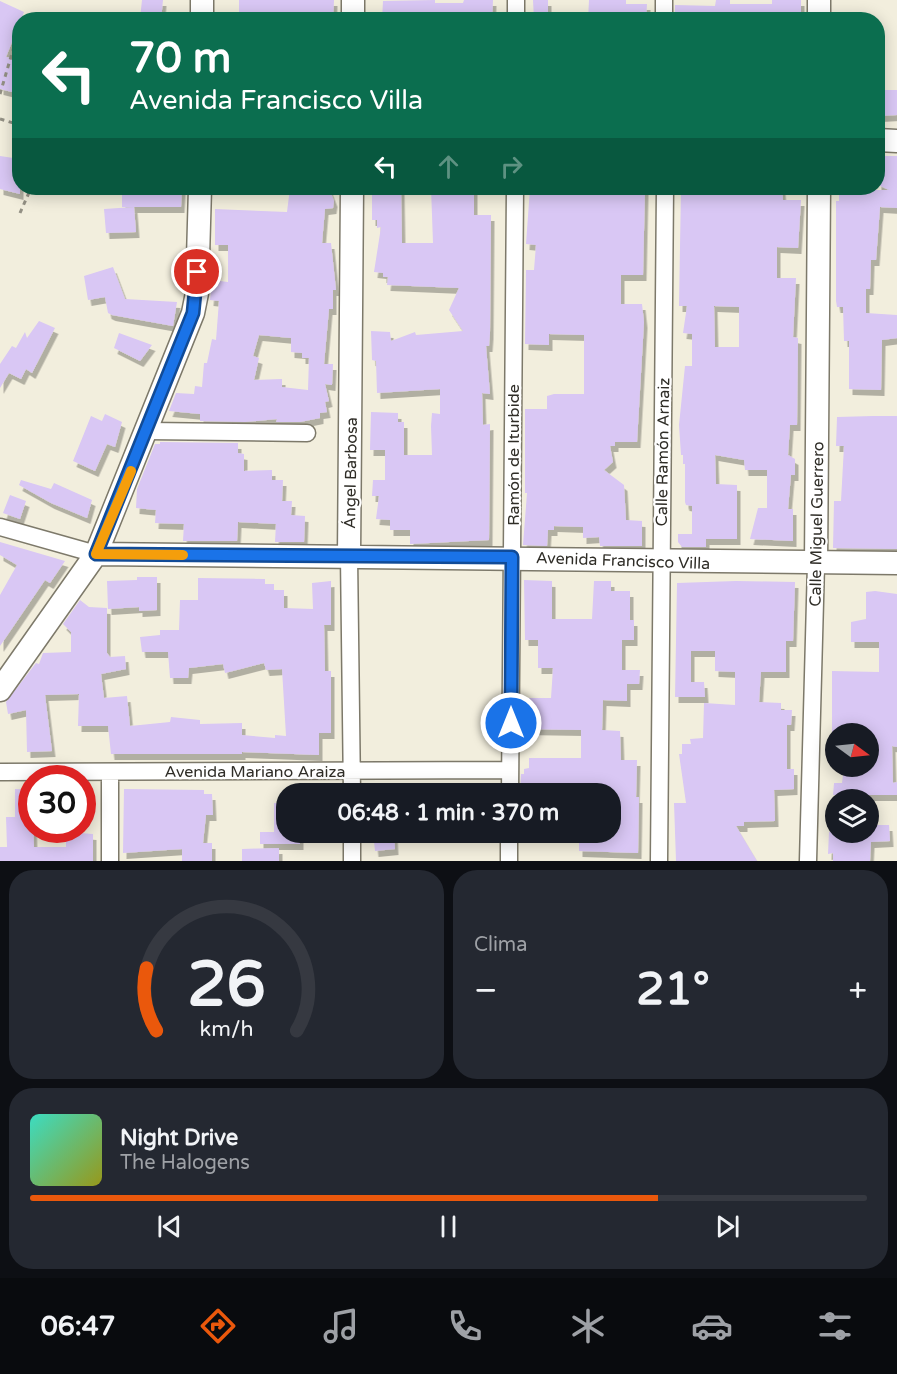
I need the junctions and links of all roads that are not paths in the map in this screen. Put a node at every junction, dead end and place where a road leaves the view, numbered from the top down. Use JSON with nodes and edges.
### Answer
{"nodes":[{"id":1,"x":200,"y":195,"type":"edge"},
{"id":2,"x":352,"y":195,"type":"edge"},
{"id":3,"x":515,"y":195,"type":"edge"},
{"id":4,"x":665,"y":195,"type":"edge"},
{"id":5,"x":819,"y":195,"type":"edge"},
{"id":6,"x":147,"y":432,"type":"junction"},
{"id":7,"x":306,"y":434,"type":"dead end"},
{"id":8,"x":0,"y":526,"type":"edge"},
{"id":9,"x":96,"y":554,"type":"junction"},
{"id":10,"x":349,"y":556,"type":"junction"},
{"id":11,"x":512,"y":557,"type":"junction"},
{"id":12,"x":661,"y":562,"type":"junction"},
{"id":13,"x":897,"y":563,"type":"edge"},
{"id":14,"x":816,"y":564,"type":"junction"},
{"id":15,"x":0,"y":690,"type":"edge"},
{"id":16,"x":510,"y":770,"type":"junction"},
{"id":17,"x":352,"y":771,"type":"junction"},
{"id":18,"x":0,"y":772,"type":"edge"},
{"id":19,"x":110,"y":772,"type":"junction"},
{"id":20,"x":352,"y":783,"type":"edge"},
{"id":21,"x":510,"y":783,"type":"edge"},
{"id":22,"x":352,"y":843,"type":"edge"},
{"id":23,"x":509,"y":843,"type":"edge"},
{"id":24,"x":110,"y":861,"type":"edge"},
{"id":25,"x":352,"y":861,"type":"edge"},
{"id":26,"x":509,"y":861,"type":"edge"},
{"id":27,"x":659,"y":861,"type":"edge"},
{"id":28,"x":808,"y":861,"type":"edge"}],
"edges":[{"from":1,"to":6,"type":"main road"},
{"from":2,"to":10,"type":"main road","name":"Ángel Barbosa"},
{"from":3,"to":11,"type":"street","name":"Ramón de Iturbide"},
{"from":4,"to":12,"type":"street","name":"Calle Ramón Arnaiz"},
{"from":5,"to":14,"type":"main road","name":"Calle Miguel Guerrero"},
{"from":6,"to":7,"type":"street"},
{"from":6,"to":9,"type":"main road"},
{"from":8,"to":9,"type":"street"},
{"from":9,"to":10,"type":"main road","name":"Avenida Francisco Villa"},
{"from":9,"to":15,"type":"main road"},
{"from":10,"to":11,"type":"main road","name":"Avenida Francisco Villa"},
{"from":10,"to":17,"type":"street","name":"Ángel Barbosa"},
{"from":11,"to":12,"type":"main road","name":"Avenida Francisco Villa"},
{"from":11,"to":16,"type":"street","name":"Ramón de Iturbide"},
{"from":12,"to":14,"type":"main road","name":"Avenida Francisco Villa"},
{"from":12,"to":27,"type":"street","name":"Calle Ramón Arnaiz"},
{"from":13,"to":14,"type":"main road","name":"Avenida Francisco Villa"},
{"from":14,"to":28,"type":"street","name":"Calle Miguel Guerrero"},
{"from":16,"to":17,"type":"street","name":"Avenida Mariano Araiza"},
{"from":16,"to":21,"type":"street","name":"Ramón de Iturbide"},
{"from":17,"to":19,"type":"street","name":"Avenida Mariano Araiza"},
{"from":17,"to":20,"type":"street","name":"Ángel Barbosa"},
{"from":18,"to":19,"type":"street","name":"Avenida Mariano Araiza"},
{"from":19,"to":24,"type":"street"},
{"from":22,"to":25,"type":"street"},
{"from":23,"to":26,"type":"street"}]}
